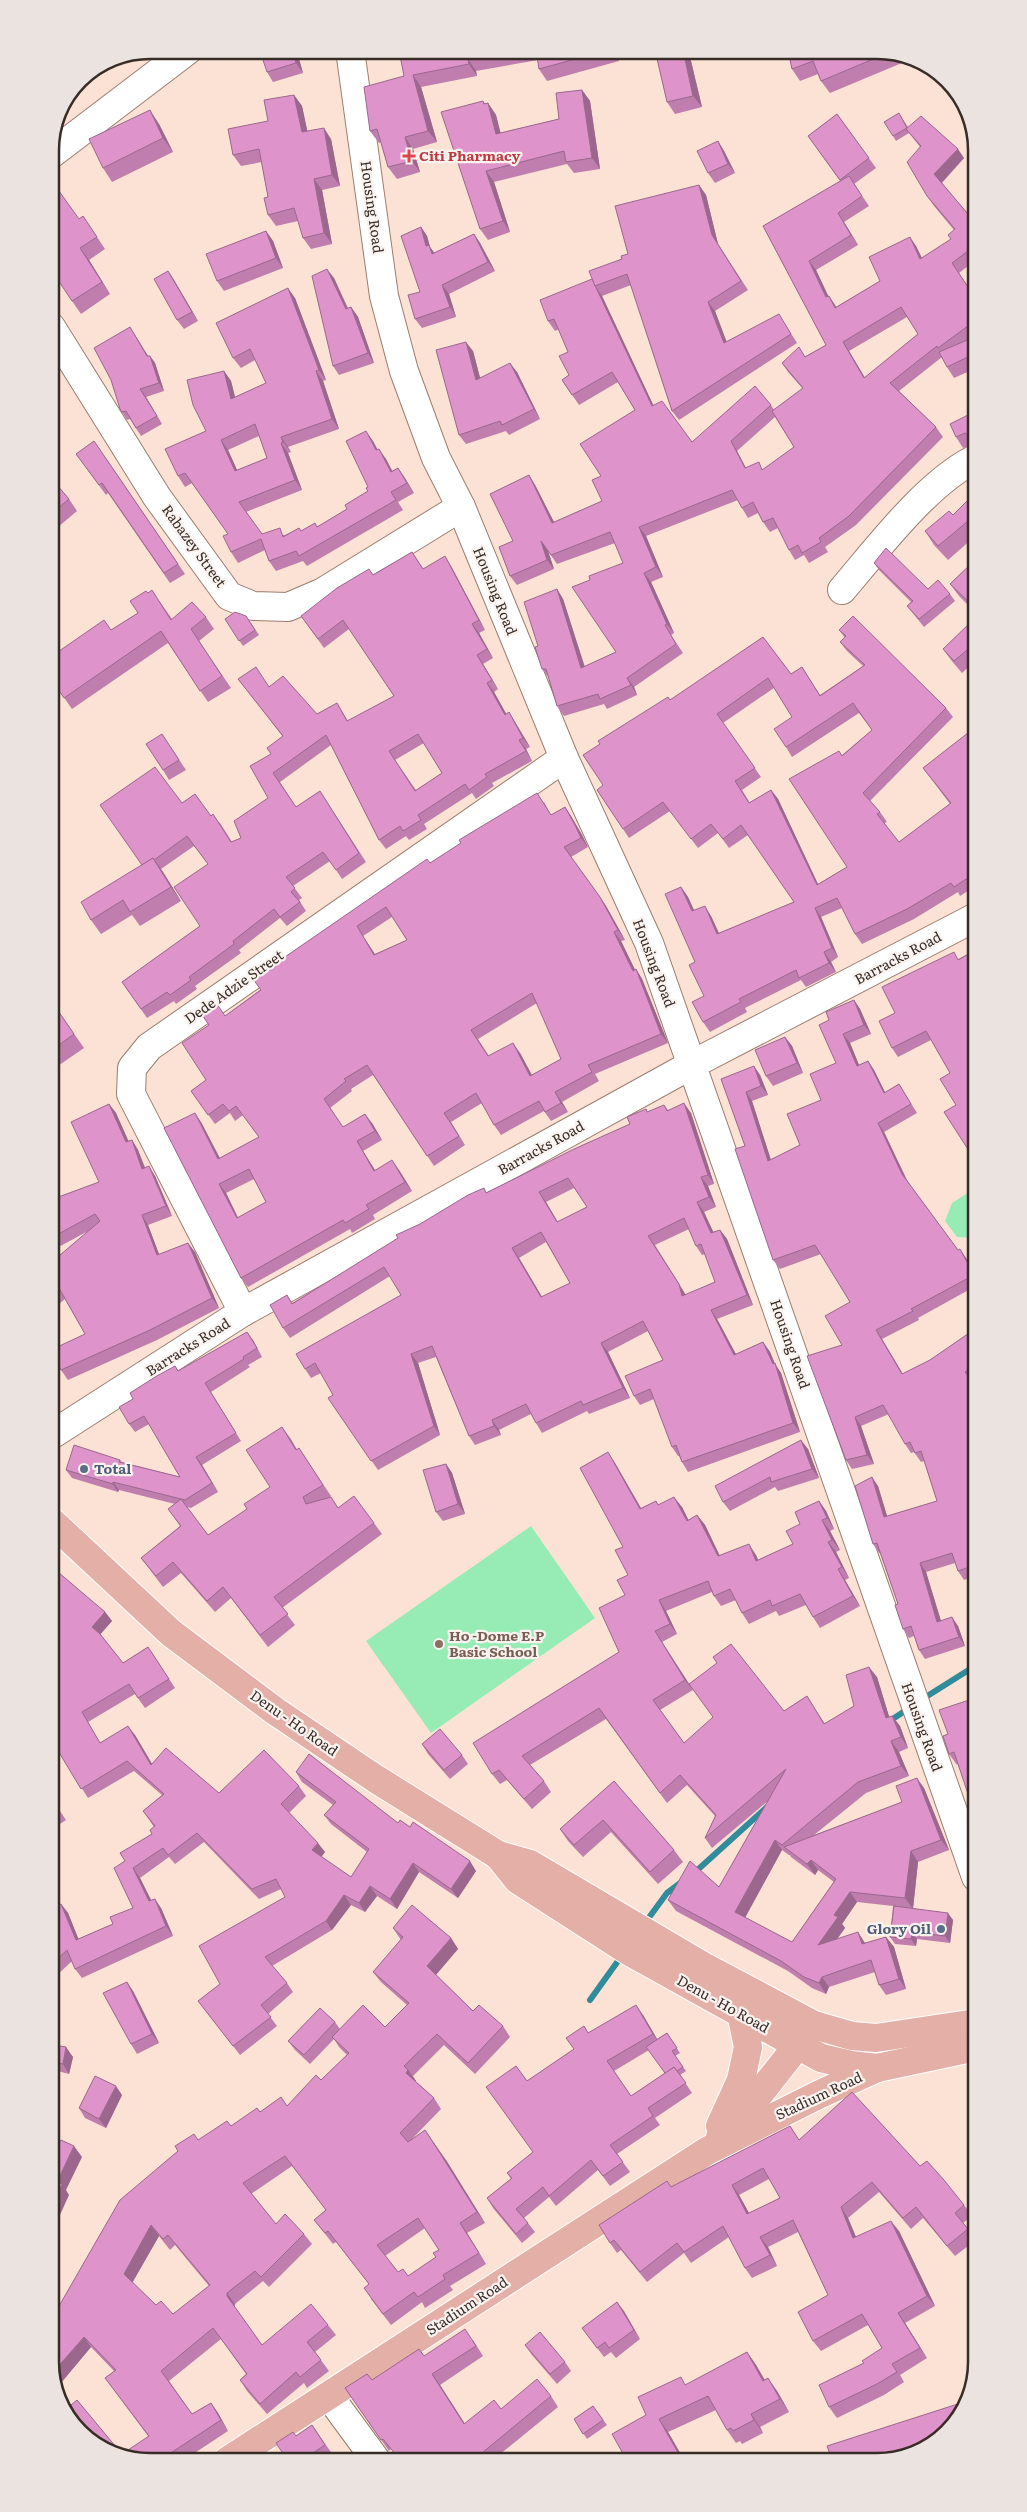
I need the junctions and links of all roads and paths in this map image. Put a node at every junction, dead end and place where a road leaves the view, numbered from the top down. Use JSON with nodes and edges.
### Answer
{"nodes":[{"id":1,"x":176,"y":59,"type":"edge"},
{"id":2,"x":351,"y":59,"type":"edge"},
{"id":3,"x":59,"y":148,"type":"edge"},
{"id":4,"x":59,"y":340,"type":"edge"},
{"id":5,"x":968,"y":462,"type":"edge"},
{"id":6,"x":460,"y":507,"type":"junction"},
{"id":7,"x":842,"y":590,"type":"dead end"},
{"id":8,"x":564,"y":758,"type":"junction"},
{"id":9,"x":968,"y":921,"type":"edge"},
{"id":10,"x":691,"y":1066,"type":"junction"},
{"id":11,"x":243,"y":1312,"type":"junction"},
{"id":12,"x":59,"y":1430,"type":"edge"},
{"id":13,"x":59,"y":1529,"type":"edge"},
{"id":14,"x":968,"y":1834,"type":"edge"},
{"id":15,"x":634,"y":1940,"type":"junction"},
{"id":16,"x":741,"y":2014,"type":"junction"},
{"id":17,"x":968,"y":2025,"type":"edge"},
{"id":18,"x":806,"y":2035,"type":"junction"},
{"id":19,"x":968,"y":2049,"type":"edge"},
{"id":20,"x":877,"y":2068,"type":"junction"},
{"id":21,"x":707,"y":2151,"type":"junction"},
{"id":22,"x":329,"y":2396,"type":"junction"},
{"id":23,"x":240,"y":2453,"type":"edge"},
{"id":24,"x":371,"y":2453,"type":"edge"}],
"edges":[{"from":1,"to":3,"type":"street"},
{"from":2,"to":6,"type":"street","name":"Housing Road"},
{"from":4,"to":6,"type":"street","name":"Rabazey Street"},
{"from":5,"to":7,"type":"street"},
{"from":6,"to":8,"type":"street","name":"Housing Road"},
{"from":8,"to":10,"type":"street","name":"Housing Road"},
{"from":8,"to":11,"type":"street","name":"Dede Adzie Street"},
{"from":9,"to":10,"type":"street","name":"Barracks Road"},
{"from":10,"to":11,"type":"street","name":"Barracks Road"},
{"from":10,"to":14,"type":"street","name":"Housing Road"},
{"from":11,"to":12,"type":"street","name":"Barracks Road"},
{"from":13,"to":15,"type":"main road","name":"Denu - Ho Road"},
{"from":15,"to":16,"type":"main road","name":"Denu - Ho Road"},
{"from":15,"to":18,"type":"main road","name":"Denu - Ho Road"},
{"from":16,"to":18,"type":"main road","name":"Denu - Ho Road"},
{"from":16,"to":21,"type":"main road","name":"Stadium Road"},
{"from":17,"to":18,"type":"main road","name":"Denu - Ho Road"},
{"from":18,"to":20,"type":"main road","name":"Denu - Ho Road"},
{"from":18,"to":21,"type":"main road","name":"Stadium Road"},
{"from":19,"to":20,"type":"main road","name":"Denu - Ho Road"},
{"from":20,"to":21,"type":"main road","name":"Stadium Road"},
{"from":21,"to":22,"type":"main road","name":"Stadium Road"},
{"from":22,"to":23,"type":"main road","name":"Stadium Road"},
{"from":22,"to":24,"type":"street"}]}
